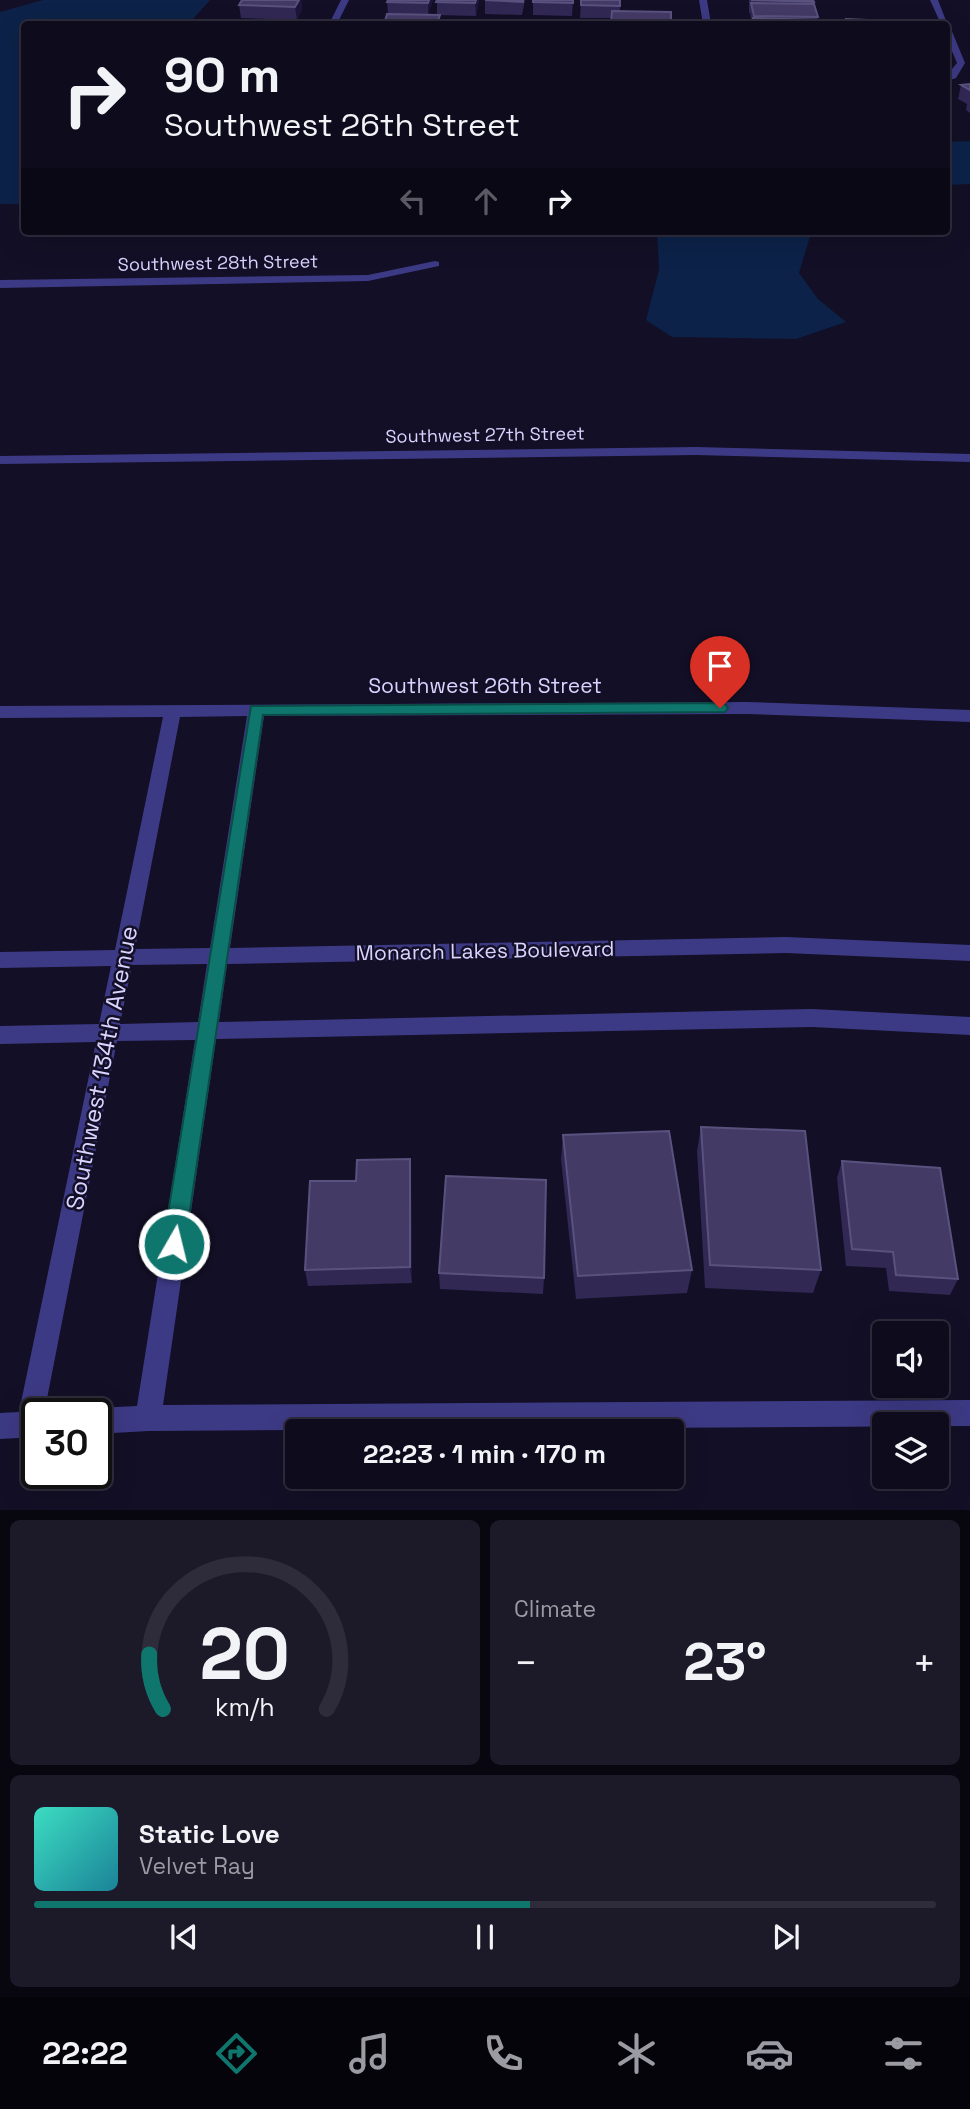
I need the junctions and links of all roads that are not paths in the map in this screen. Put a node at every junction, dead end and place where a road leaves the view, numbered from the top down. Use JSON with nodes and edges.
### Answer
{"nodes":[{"id":1,"x":345,"y":0,"type":"edge"},
{"id":2,"x":703,"y":0,"type":"edge"},
{"id":3,"x":934,"y":0,"type":"edge"},
{"id":4,"x":334,"y":21,"type":"edge"},
{"id":5,"x":706,"y":21,"type":"edge"},
{"id":6,"x":944,"y":21,"type":"edge"},
{"id":7,"x":950,"y":36,"type":"edge"},
{"id":8,"x":950,"y":77,"type":"edge"},
{"id":9,"x":435,"y":264,"type":"dead end"},
{"id":10,"x":0,"y":284,"type":"edge"},
{"id":11,"x":970,"y":458,"type":"edge"},
{"id":12,"x":0,"y":460,"type":"edge"},
{"id":13,"x":173,"y":710,"type":"junction"},
{"id":14,"x":256,"y":710,"type":"junction"},
{"id":15,"x":0,"y":712,"type":"edge"},
{"id":16,"x":970,"y":716,"type":"edge"},
{"id":17,"x":970,"y":953,"type":"edge"},
{"id":18,"x":217,"y":957,"type":"junction"},
{"id":19,"x":125,"y":958,"type":"junction"},
{"id":20,"x":0,"y":960,"type":"edge"},
{"id":21,"x":970,"y":1026,"type":"edge"},
{"id":22,"x":205,"y":1032,"type":"junction"},
{"id":23,"x":110,"y":1033,"type":"junction"},
{"id":24,"x":0,"y":1035,"type":"edge"},
{"id":25,"x":38,"y":1398,"type":"edge"},
{"id":26,"x":970,"y":1413,"type":"edge"},
{"id":27,"x":148,"y":1418,"type":"junction"},
{"id":28,"x":112,"y":1420,"type":"edge"},
{"id":29,"x":21,"y":1425,"type":"edge"},
{"id":30,"x":0,"y":1426,"type":"edge"}],
"edges":[{"from":1,"to":4,"type":"street"},
{"from":2,"to":5,"type":"street"},
{"from":3,"to":6,"type":"street"},
{"from":7,"to":8,"type":"street"},
{"from":9,"to":10,"type":"street","name":"Southwest 28th Street"},
{"from":11,"to":12,"type":"street","name":"Southwest 27th Street"},
{"from":13,"to":14,"type":"street","name":"Southwest 26th Street"},
{"from":13,"to":15,"type":"street","name":"Southwest 26th Street"},
{"from":13,"to":19,"type":"street","name":"Southwest 134th Avenue"},
{"from":14,"to":16,"type":"street","name":"Southwest 26th Street"},
{"from":14,"to":18,"type":"street"},
{"from":17,"to":18,"type":"street","name":"Monarch Lakes Boulevard"},
{"from":18,"to":19,"type":"street","name":"Monarch Lakes Boulevard"},
{"from":18,"to":22,"type":"street"},
{"from":19,"to":20,"type":"street","name":"Monarch Lakes Boulevard"},
{"from":19,"to":23,"type":"street","name":"Southwest 134th Avenue"},
{"from":21,"to":22,"type":"street"},
{"from":22,"to":23,"type":"street"},
{"from":22,"to":27,"type":"street"},
{"from":23,"to":24,"type":"street"},
{"from":23,"to":25,"type":"street","name":"Southwest 134th Avenue"},
{"from":26,"to":27,"type":"street"},
{"from":27,"to":28,"type":"street"},
{"from":29,"to":30,"type":"street"}]}
